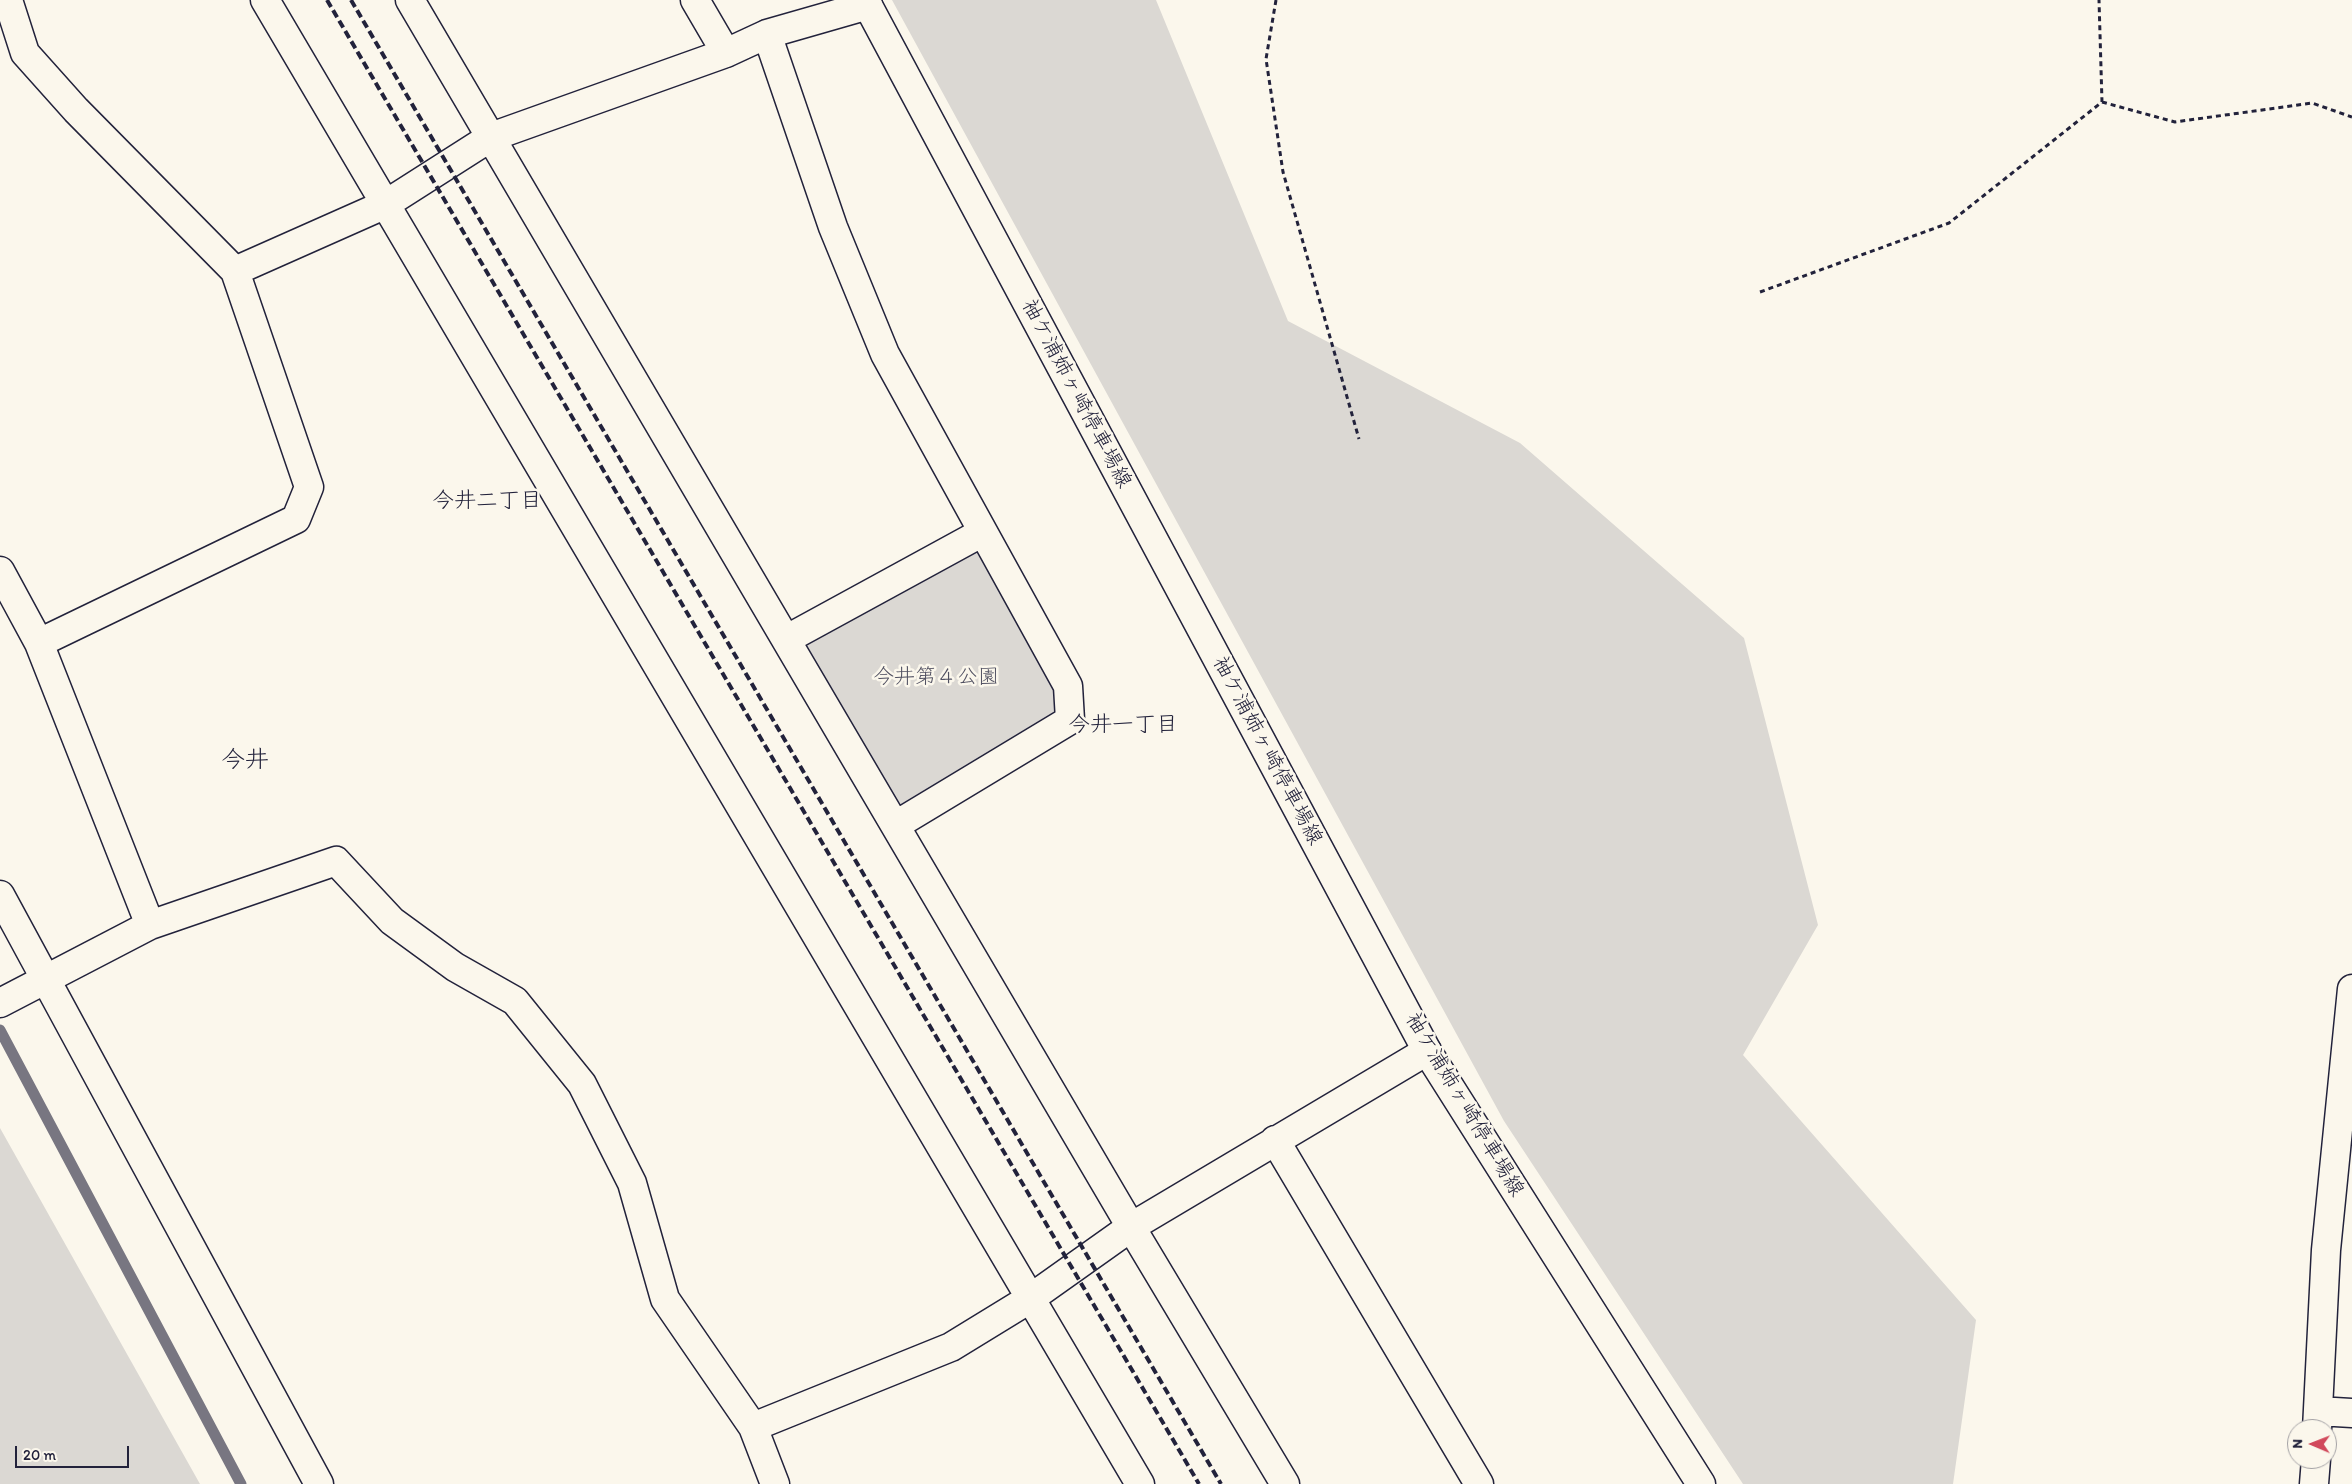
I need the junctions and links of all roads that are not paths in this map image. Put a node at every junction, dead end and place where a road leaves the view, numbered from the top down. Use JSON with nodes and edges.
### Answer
{"nodes":[{"id":1,"x":8,"y":0,"type":"edge"},
{"id":2,"x":265,"y":0,"type":"edge"},
{"id":3,"x":410,"y":0,"type":"edge"},
{"id":4,"x":695,"y":0,"type":"edge"},
{"id":5,"x":867,"y":3,"type":"edge"},
{"id":6,"x":767,"y":34,"type":"junction"},
{"id":7,"x":726,"y":53,"type":"junction"},
{"id":8,"x":491,"y":137,"type":"junction"},
{"id":9,"x":386,"y":204,"type":"junction"},
{"id":10,"x":235,"y":271,"type":"junction"},
{"id":11,"x":983,"y":532,"type":"junction"},
{"id":12,"x":0,"y":571,"type":"edge"},
{"id":13,"x":787,"y":639,"type":"junction"},
{"id":14,"x":39,"y":643,"type":"junction"},
{"id":15,"x":896,"y":825,"type":"junction"},
{"id":16,"x":0,"y":895,"type":"edge"},
{"id":17,"x":150,"y":926,"type":"junction"},
{"id":18,"x":45,"y":981,"type":"junction"},
{"id":19,"x":2352,"y":988,"type":"edge"},
{"id":20,"x":8,"y":999,"type":"edge"},
{"id":21,"x":1427,"y":1051,"type":"junction"},
{"id":22,"x":1275,"y":1140,"type":"junction"},
{"id":23,"x":1131,"y":1227,"type":"junction"},
{"id":24,"x":1031,"y":1298,"type":"junction"},
{"id":25,"x":2352,"y":1413,"type":"edge"},
{"id":26,"x":2317,"y":1419,"type":"edge"},
{"id":27,"x":2322,"y":1419,"type":"edge"},
{"id":28,"x":752,"y":1427,"type":"junction"},
{"id":29,"x":2315,"y":1469,"type":"edge"},
{"id":30,"x":319,"y":1484,"type":"edge"},
{"id":31,"x":775,"y":1484,"type":"edge"},
{"id":32,"x":1140,"y":1484,"type":"edge"},
{"id":33,"x":1285,"y":1484,"type":"edge"},
{"id":34,"x":1479,"y":1484,"type":"edge"},
{"id":35,"x":1701,"y":1484,"type":"edge"},
{"id":36,"x":2314,"y":1484,"type":"edge"}],
"edges":[{"from":1,"to":10,"type":"street"},
{"from":2,"to":9,"type":"street"},
{"from":3,"to":8,"type":"street"},
{"from":4,"to":7,"type":"street"},
{"from":5,"to":6,"type":"street"},
{"from":5,"to":21,"type":"street","name":"袖ケ浦姉ヶ崎停車場線"},
{"from":6,"to":7,"type":"street"},
{"from":6,"to":11,"type":"street"},
{"from":7,"to":8,"type":"street"},
{"from":8,"to":9,"type":"street"},
{"from":8,"to":13,"type":"street"},
{"from":9,"to":10,"type":"street"},
{"from":9,"to":24,"type":"street"},
{"from":10,"to":14,"type":"street"},
{"from":11,"to":13,"type":"street"},
{"from":11,"to":15,"type":"street"},
{"from":12,"to":14,"type":"street"},
{"from":13,"to":15,"type":"street"},
{"from":14,"to":17,"type":"street"},
{"from":15,"to":23,"type":"street"},
{"from":16,"to":18,"type":"street"},
{"from":17,"to":18,"type":"street"},
{"from":17,"to":28,"type":"street"},
{"from":18,"to":20,"type":"street"},
{"from":18,"to":30,"type":"street"},
{"from":19,"to":26,"type":"street"},
{"from":21,"to":22,"type":"street"},
{"from":21,"to":35,"type":"street","name":"袖ケ浦姉ヶ崎停車場線"},
{"from":22,"to":23,"type":"street"},
{"from":22,"to":34,"type":"street"},
{"from":23,"to":24,"type":"street"},
{"from":23,"to":33,"type":"street"},
{"from":24,"to":28,"type":"street"},
{"from":24,"to":32,"type":"street"},
{"from":25,"to":27,"type":"street"},
{"from":28,"to":31,"type":"street"},
{"from":29,"to":36,"type":"street"}]}
